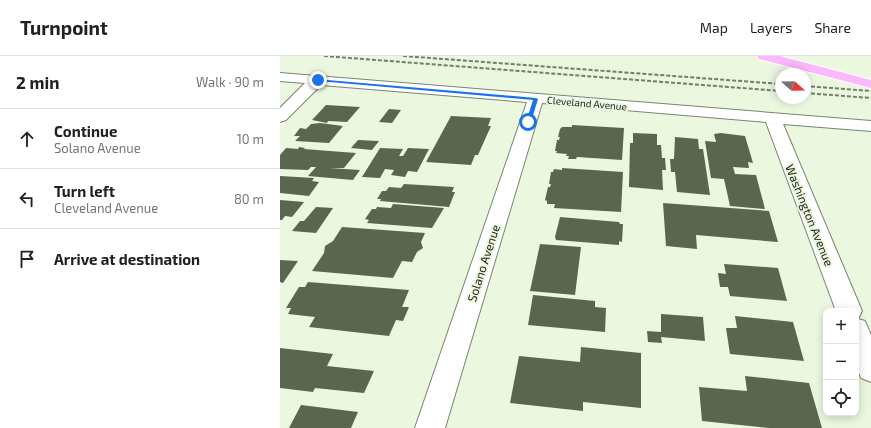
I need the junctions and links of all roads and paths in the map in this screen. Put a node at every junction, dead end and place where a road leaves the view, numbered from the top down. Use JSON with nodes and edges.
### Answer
{"nodes":[{"id":1,"x":764,"y":56,"type":"edge"},
{"id":2,"x":280,"y":77,"type":"edge"},
{"id":3,"x":318,"y":80,"type":"junction"},
{"id":4,"x":871,"y":84,"type":"edge"},
{"id":5,"x":536,"y":99,"type":"junction"},
{"id":6,"x":280,"y":117,"type":"edge"},
{"id":7,"x":773,"y":118,"type":"junction"},
{"id":8,"x":871,"y":126,"type":"edge"},
{"id":9,"x":847,"y":308,"type":"edge"},
{"id":10,"x":859,"y":338,"type":"edge"},
{"id":11,"x":871,"y":368,"type":"edge"},
{"id":12,"x":430,"y":428,"type":"edge"}],
"edges":[{"from":1,"to":4,"type":"highway"},
{"from":2,"to":3,"type":"street","name":"Cleveland Avenue"},
{"from":3,"to":5,"type":"street","name":"Cleveland Avenue"},
{"from":3,"to":6,"type":"street"},
{"from":5,"to":7,"type":"street","name":"Cleveland Avenue"},
{"from":5,"to":12,"type":"street","name":"Solano Avenue"},
{"from":7,"to":8,"type":"street","name":"Cleveland Avenue"},
{"from":7,"to":9,"type":"street","name":"Washington Avenue"},
{"from":10,"to":11,"type":"street"}]}
